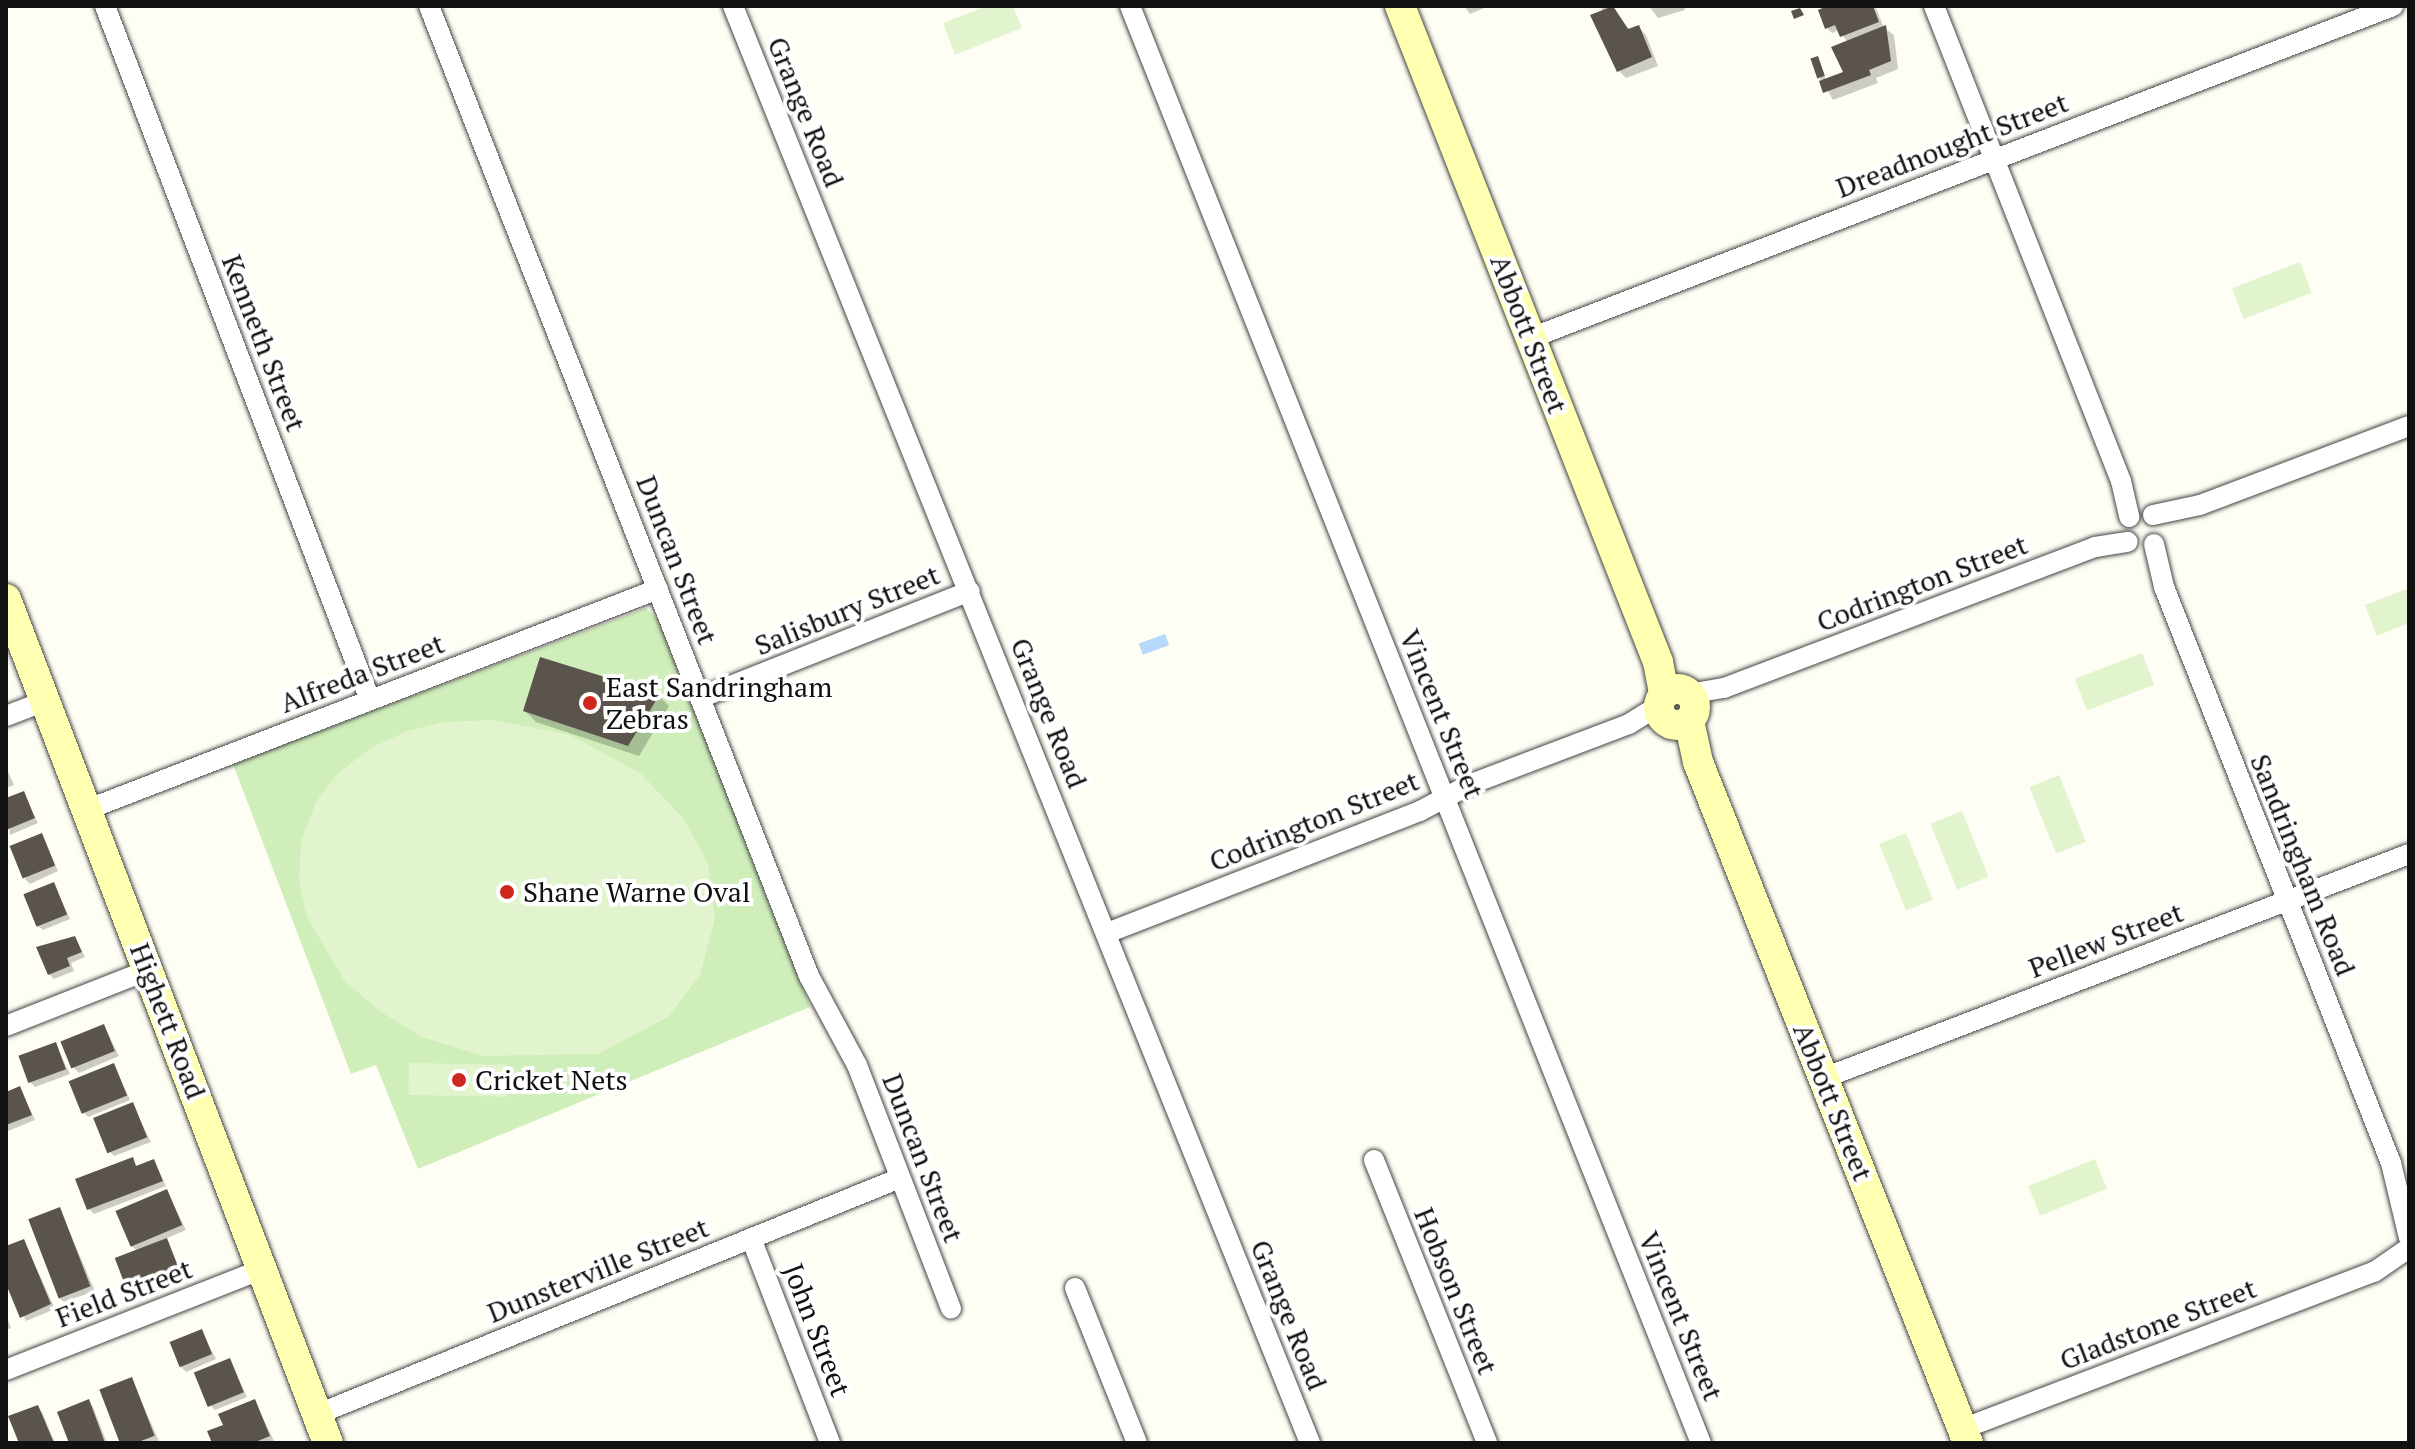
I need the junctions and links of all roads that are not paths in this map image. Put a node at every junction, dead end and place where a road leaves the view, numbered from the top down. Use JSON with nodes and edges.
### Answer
{"nodes":[{"id":1,"x":105,"y":6,"type":"edge"},
{"id":2,"x":429,"y":6,"type":"edge"},
{"id":3,"x":733,"y":6,"type":"edge"},
{"id":4,"x":1130,"y":6,"type":"edge"},
{"id":5,"x":1400,"y":6,"type":"edge"},
{"id":6,"x":1934,"y":6,"type":"edge"},
{"id":7,"x":2393,"y":6,"type":"edge"},
{"id":8,"x":1994,"y":159,"type":"junction"},
{"id":9,"x":1531,"y":338,"type":"junction"},
{"id":10,"x":2409,"y":426,"type":"edge"},
{"id":11,"x":2141,"y":529,"type":"junction"},
{"id":12,"x":658,"y":589,"type":"junction"},
{"id":13,"x":970,"y":591,"type":"junction"},
{"id":14,"x":6,"y":599,"type":"edge"},
{"id":15,"x":700,"y":698,"type":"junction"},
{"id":16,"x":370,"y":700,"type":"junction"},
{"id":17,"x":45,"y":701,"type":"junction"},
{"id":18,"x":1676,"y":707,"type":"junction"},
{"id":19,"x":6,"y":716,"type":"edge"},
{"id":20,"x":1445,"y":798,"type":"junction"},
{"id":21,"x":86,"y":810,"type":"junction"},
{"id":22,"x":2409,"y":854,"type":"edge"},
{"id":23,"x":2287,"y":901,"type":"junction"},
{"id":24,"x":1107,"y":933,"type":"junction"},
{"id":25,"x":148,"y":970,"type":"junction"},
{"id":26,"x":6,"y":1026,"type":"edge"},
{"id":27,"x":1824,"y":1078,"type":"junction"},
{"id":28,"x":1374,"y":1160,"type":"dead end"},
{"id":29,"x":2391,"y":1163,"type":"junction"},
{"id":30,"x":900,"y":1178,"type":"junction"},
{"id":31,"x":2409,"y":1192,"type":"edge"},
{"id":32,"x":751,"y":1238,"type":"junction"},
{"id":33,"x":2409,"y":1238,"type":"edge"},
{"id":34,"x":2409,"y":1248,"type":"edge"},
{"id":35,"x":2409,"y":1256,"type":"edge"},
{"id":36,"x":2409,"y":1268,"type":"edge"},
{"id":37,"x":263,"y":1269,"type":"junction"},
{"id":38,"x":2374,"y":1272,"type":"junction"},
{"id":39,"x":1075,"y":1288,"type":"dead end"},
{"id":40,"x":951,"y":1308,"type":"dead end"},
{"id":41,"x":6,"y":1370,"type":"edge"},
{"id":42,"x":318,"y":1414,"type":"junction"},
{"id":43,"x":1965,"y":1436,"type":"edge"},
{"id":44,"x":328,"y":1443,"type":"edge"},
{"id":45,"x":830,"y":1443,"type":"edge"},
{"id":46,"x":1137,"y":1443,"type":"edge"},
{"id":47,"x":1310,"y":1443,"type":"edge"},
{"id":48,"x":1487,"y":1443,"type":"edge"},
{"id":49,"x":1701,"y":1443,"type":"edge"}],
"edges":[{"from":1,"to":16,"type":"street","name":"Kenneth Street"},
{"from":2,"to":12,"type":"street","name":"Duncan Street"},
{"from":3,"to":13,"type":"street","name":"Grange Road"},
{"from":4,"to":20,"type":"street","name":"Vincent Street"},
{"from":5,"to":9,"type":"street","name":"Abbott Street"},
{"from":6,"to":8,"type":"street","name":"Sandringham Road"},
{"from":7,"to":8,"type":"street","name":"Dreadnought Street"},
{"from":8,"to":9,"type":"street","name":"Dreadnought Street"},
{"from":8,"to":11,"type":"street","name":"Sandringham Road"},
{"from":9,"to":18,"type":"street","name":"Abbott Street"},
{"from":10,"to":11,"type":"street","name":"Codrington Street"},
{"from":11,"to":18,"type":"street","name":"Codrington Street"},
{"from":11,"to":23,"type":"street","name":"Sandringham Road"},
{"from":12,"to":15,"type":"street","name":"Duncan Street"},
{"from":12,"to":16,"type":"street","name":"Alfreda Street"},
{"from":13,"to":15,"type":"street","name":"Salisbury Street"},
{"from":13,"to":24,"type":"street","name":"Grange Road"},
{"from":14,"to":17,"type":"street","name":"Highett Road"},
{"from":15,"to":30,"type":"street","name":"Duncan Street"},
{"from":16,"to":21,"type":"street","name":"Alfreda Street"},
{"from":17,"to":19,"type":"street"},
{"from":17,"to":21,"type":"street","name":"Highett Road"},
{"from":18,"to":20,"type":"street","name":"Codrington Street"},
{"from":18,"to":27,"type":"street","name":"Abbott Street"},
{"from":20,"to":24,"type":"street","name":"Codrington Street"},
{"from":20,"to":49,"type":"street","name":"Vincent Street"},
{"from":21,"to":25,"type":"street","name":"Highett Road"},
{"from":22,"to":23,"type":"street","name":"Pellew Street"},
{"from":23,"to":27,"type":"street","name":"Pellew Street"},
{"from":23,"to":29,"type":"street","name":"Sandringham Road"},
{"from":24,"to":47,"type":"street","name":"Grange Road"},
{"from":25,"to":26,"type":"street"},
{"from":25,"to":37,"type":"street","name":"Highett Road"},
{"from":27,"to":43,"type":"street","name":"Abbott Street"},
{"from":28,"to":48,"type":"street","name":"Hobson Street"},
{"from":29,"to":31,"type":"street","name":"Sandringham Road"},
{"from":29,"to":33,"type":"street","name":"Sandringham Road"},
{"from":30,"to":32,"type":"street","name":"Dunsterville Street"},
{"from":30,"to":40,"type":"street","name":"Duncan Street"},
{"from":32,"to":42,"type":"street","name":"Dunsterville Street"},
{"from":32,"to":45,"type":"street","name":"John Street"},
{"from":34,"to":35,"type":"street"},
{"from":34,"to":38,"type":"street","name":"Gladstone Street"},
{"from":36,"to":38,"type":"street","name":"Gladstone Street"},
{"from":37,"to":41,"type":"street","name":"Field Street"},
{"from":37,"to":42,"type":"street","name":"Highett Road"},
{"from":38,"to":43,"type":"street","name":"Gladstone Street"},
{"from":39,"to":46,"type":"street"},
{"from":42,"to":44,"type":"street","name":"Highett Road"}]}
